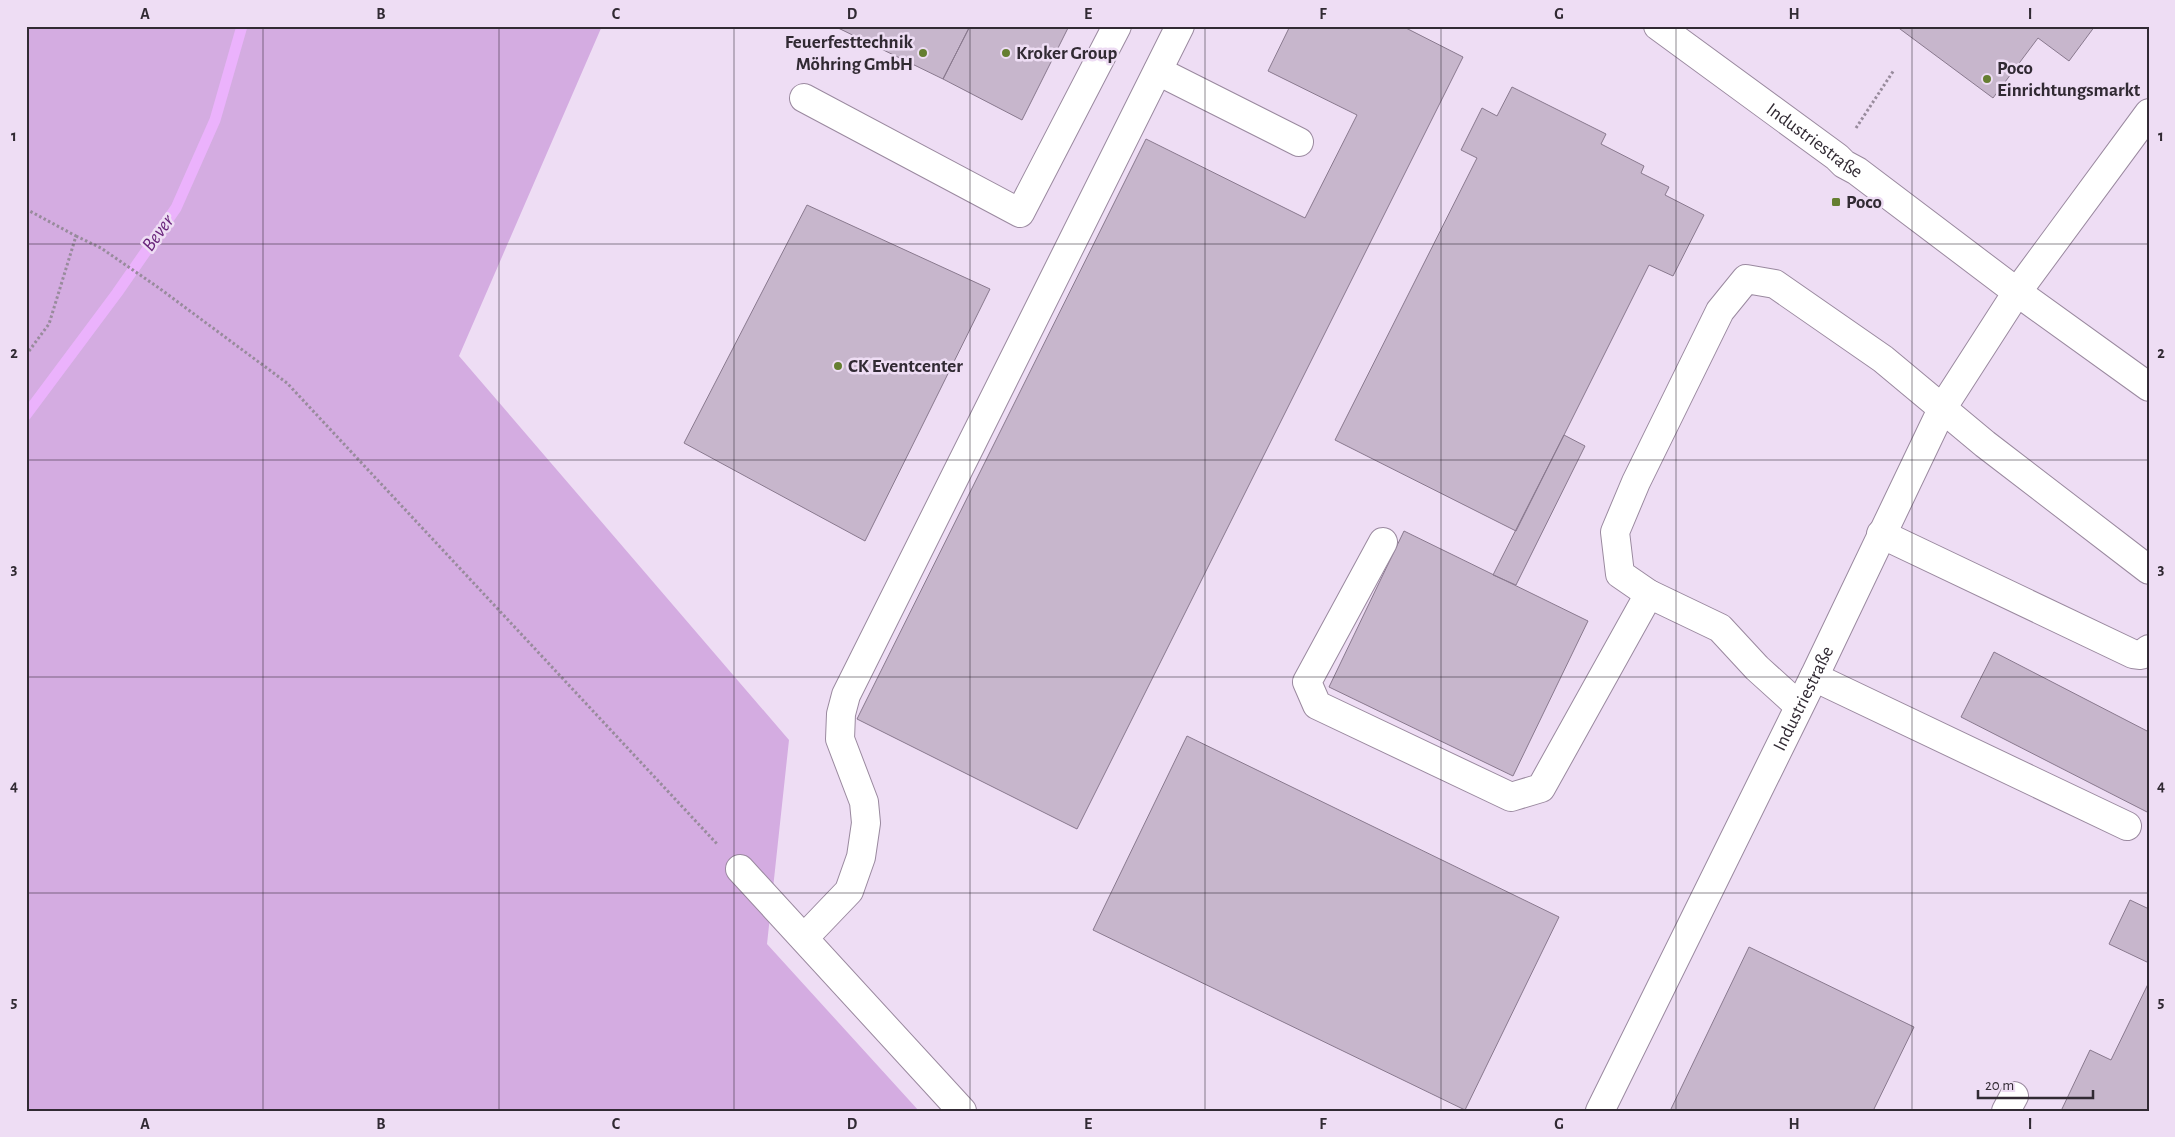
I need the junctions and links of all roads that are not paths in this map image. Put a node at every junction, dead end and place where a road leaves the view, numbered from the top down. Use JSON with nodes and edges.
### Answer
{"nodes":[{"id":1,"x":1117,"y":26,"type":"edge"},
{"id":2,"x":1180,"y":26,"type":"edge"},
{"id":3,"x":1658,"y":26,"type":"edge"},
{"id":4,"x":1158,"y":71,"type":"junction"},
{"id":5,"x":804,"y":98,"type":"dead end"},
{"id":6,"x":2149,"y":112,"type":"edge"},
{"id":7,"x":1299,"y":142,"type":"dead end"},
{"id":8,"x":2017,"y":292,"type":"junction"},
{"id":9,"x":2149,"y":387,"type":"edge"},
{"id":10,"x":1942,"y":407,"type":"junction"},
{"id":11,"x":1881,"y":534,"type":"junction"},
{"id":12,"x":1383,"y":542,"type":"dead end"},
{"id":13,"x":2149,"y":570,"type":"edge"},
{"id":14,"x":1649,"y":594,"type":"junction"},
{"id":15,"x":2149,"y":650,"type":"edge"},
{"id":16,"x":1814,"y":677,"type":"junction"},
{"id":17,"x":1799,"y":706,"type":"junction"},
{"id":18,"x":2127,"y":826,"type":"dead end"},
{"id":19,"x":740,"y":869,"type":"road end"},
{"id":20,"x":804,"y":938,"type":"junction"},
{"id":21,"x":962,"y":1111,"type":"edge"},
{"id":22,"x":1600,"y":1111,"type":"edge"}],
"edges":[{"from":1,"to":5,"type":"street"},
{"from":2,"to":4,"type":"street"},
{"from":3,"to":8,"type":"street","name":"Industriestraße"},
{"from":4,"to":7,"type":"street"},
{"from":4,"to":20,"type":"street"},
{"from":6,"to":8,"type":"street","name":"Industriestraße"},
{"from":8,"to":9,"type":"street","name":"Industriestraße"},
{"from":8,"to":10,"type":"street","name":"Industriestraße"},
{"from":10,"to":11,"type":"street","name":"Industriestraße"},
{"from":10,"to":13,"type":"street"},
{"from":10,"to":14,"type":"street"},
{"from":11,"to":15,"type":"street"},
{"from":11,"to":16,"type":"street","name":"Industriestraße"},
{"from":12,"to":14,"type":"street"},
{"from":14,"to":17,"type":"street"},
{"from":16,"to":17,"type":"street","name":"Industriestraße"},
{"from":16,"to":18,"type":"street"},
{"from":17,"to":22,"type":"street","name":"Industriestraße"},
{"from":19,"to":20,"type":"street"},
{"from":20,"to":21,"type":"street"}]}
